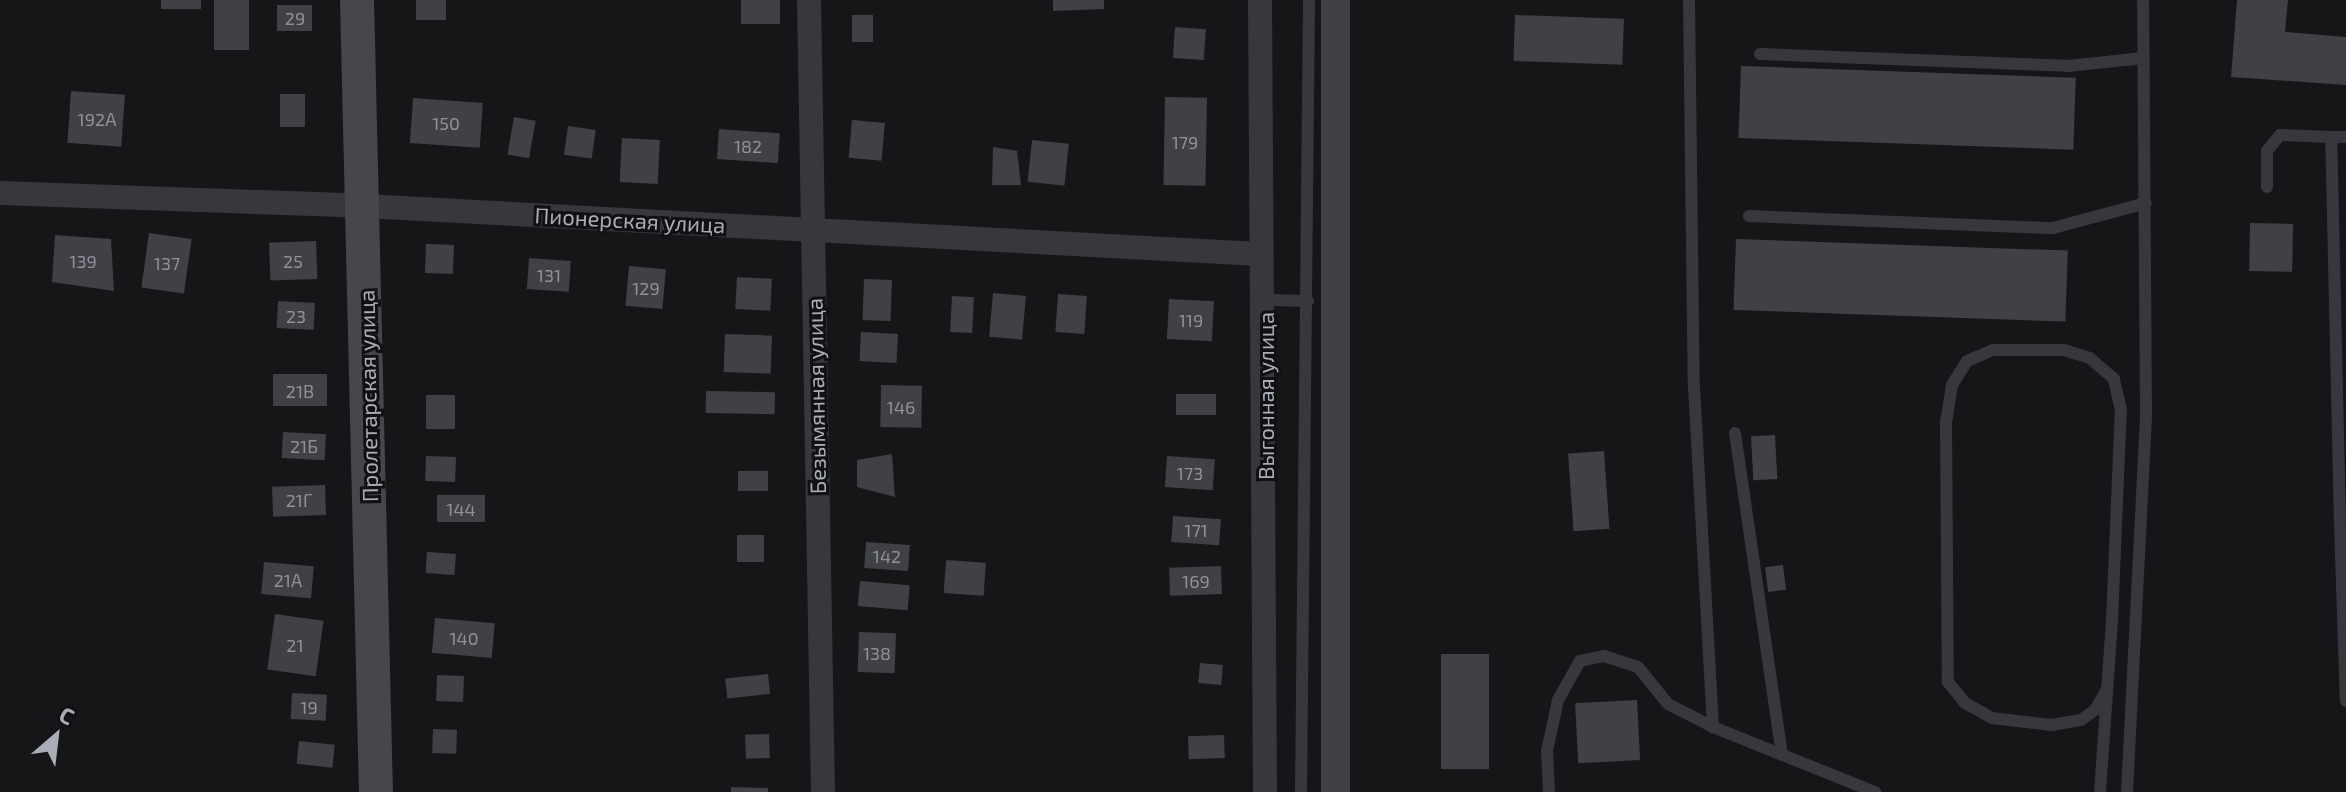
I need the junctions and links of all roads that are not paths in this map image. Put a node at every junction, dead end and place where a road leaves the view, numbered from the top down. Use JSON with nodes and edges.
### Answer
{"nodes":[{"id":1,"x":357,"y":0,"type":"edge"},
{"id":2,"x":809,"y":0,"type":"edge"},
{"id":3,"x":1260,"y":0,"type":"edge"},
{"id":4,"x":1309,"y":0,"type":"edge"},
{"id":5,"x":1689,"y":0,"type":"edge"},
{"id":6,"x":2143,"y":0,"type":"edge"},
{"id":7,"x":1760,"y":54,"type":"dead end"},
{"id":8,"x":2144,"y":58,"type":"junction"},
{"id":9,"x":2331,"y":137,"type":"junction"},
{"id":10,"x":2346,"y":137,"type":"edge"},
{"id":11,"x":2267,"y":187,"type":"dead end"},
{"id":12,"x":0,"y":193,"type":"edge"},
{"id":13,"x":2146,"y":203,"type":"junction"},
{"id":14,"x":365,"y":206,"type":"junction"},
{"id":15,"x":1749,"y":216,"type":"dead end"},
{"id":16,"x":813,"y":229,"type":"junction"},
{"id":17,"x":1259,"y":254,"type":"junction"},
{"id":18,"x":1266,"y":300,"type":"junction"},
{"id":19,"x":1308,"y":301,"type":"junction"},
{"id":20,"x":2340,"y":302,"type":"edge"},
{"id":21,"x":1735,"y":433,"type":"dead end"},
{"id":22,"x":2343,"y":524,"type":"edge"},
{"id":23,"x":2107,"y":689,"type":"junction"},
{"id":24,"x":2346,"y":701,"type":"edge"},
{"id":25,"x":1713,"y":727,"type":"junction"},
{"id":26,"x":1782,"y":755,"type":"junction"},
{"id":27,"x":376,"y":792,"type":"edge"},
{"id":28,"x":823,"y":792,"type":"edge"},
{"id":29,"x":1265,"y":792,"type":"edge"},
{"id":30,"x":1301,"y":792,"type":"edge"},
{"id":31,"x":1549,"y":792,"type":"edge"},
{"id":32,"x":1875,"y":792,"type":"edge"},
{"id":33,"x":2100,"y":792,"type":"edge"},
{"id":34,"x":2127,"y":792,"type":"edge"}],
"edges":[{"from":1,"to":14,"type":"street","name":"Пролетарская улица"},
{"from":2,"to":16,"type":"street","name":"Безымянная улица"},
{"from":3,"to":17,"type":"street","name":"Выгонная улица"},
{"from":4,"to":19,"type":"lane"},
{"from":5,"to":25,"type":"lane"},
{"from":6,"to":8,"type":"lane"},
{"from":7,"to":8,"type":"lane"},
{"from":8,"to":13,"type":"lane"},
{"from":9,"to":10,"type":"lane"},
{"from":9,"to":11,"type":"lane"},
{"from":9,"to":20,"type":"lane"},
{"from":12,"to":14,"type":"street","name":"Пионерская улица"},
{"from":13,"to":15,"type":"lane"},
{"from":13,"to":34,"type":"lane"},
{"from":14,"to":16,"type":"street","name":"Пионерская улица"},
{"from":14,"to":27,"type":"street","name":"Пролетарская улица"},
{"from":16,"to":17,"type":"street","name":"Пионерская улица"},
{"from":16,"to":28,"type":"street","name":"Безымянная улица"},
{"from":17,"to":18,"type":"street","name":"Выгонная улица"},
{"from":18,"to":19,"type":"lane"},
{"from":18,"to":29,"type":"street","name":"Выгонная улица"},
{"from":19,"to":30,"type":"lane"},
{"from":20,"to":22,"type":"lane"},
{"from":21,"to":26,"type":"lane"},
{"from":22,"to":24,"type":"lane"},
{"from":23,"to":23,"type":"lane"},
{"from":23,"to":33,"type":"lane"},
{"from":25,"to":26,"type":"lane"},
{"from":25,"to":31,"type":"lane"},
{"from":26,"to":32,"type":"lane"}]}
